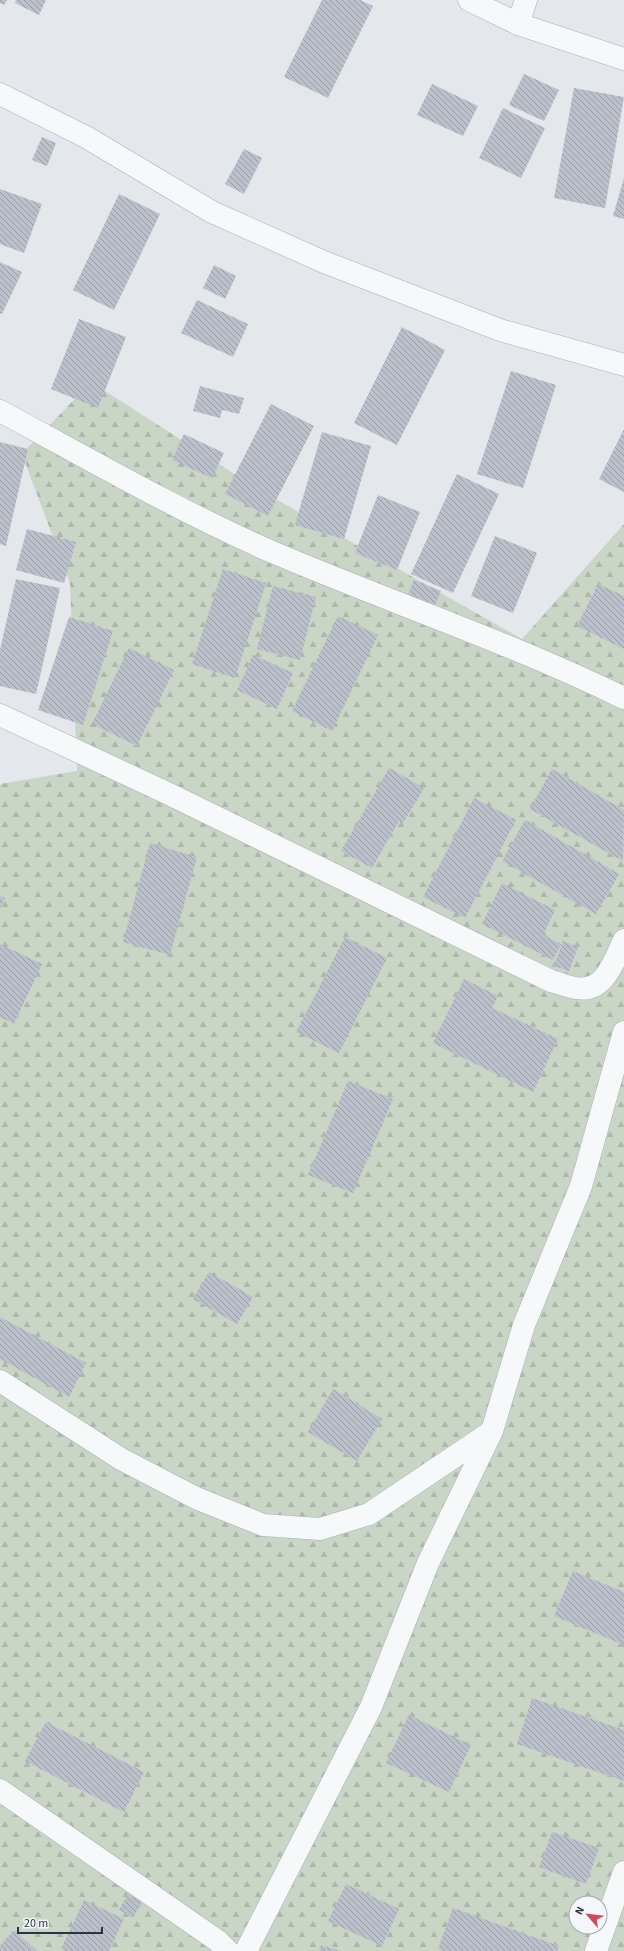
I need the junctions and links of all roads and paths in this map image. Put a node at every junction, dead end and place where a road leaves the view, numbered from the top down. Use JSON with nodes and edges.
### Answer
{"nodes":[{"id":1,"x":469,"y":0,"type":"edge"},
{"id":2,"x":526,"y":0,"type":"edge"},
{"id":3,"x":518,"y":24,"type":"junction"},
{"id":4,"x":624,"y":59,"type":"edge"},
{"id":5,"x":0,"y":94,"type":"edge"},
{"id":6,"x":624,"y":365,"type":"edge"},
{"id":7,"x":0,"y":411,"type":"edge"},
{"id":8,"x":624,"y":698,"type":"edge"},
{"id":9,"x":0,"y":715,"type":"edge"},
{"id":10,"x":624,"y":940,"type":"edge"},
{"id":11,"x":624,"y":1032,"type":"edge"},
{"id":12,"x":0,"y":1381,"type":"edge"},
{"id":13,"x":492,"y":1432,"type":"junction"},
{"id":14,"x":0,"y":1790,"type":"edge"},
{"id":15,"x":624,"y":1872,"type":"edge"},
{"id":16,"x":619,"y":1903,"type":"edge"},
{"id":17,"x":228,"y":1951,"type":"edge"},
{"id":18,"x":246,"y":1951,"type":"edge"},
{"id":19,"x":596,"y":1951,"type":"edge"}],
"edges":[{"from":1,"to":3,"type":"street"},
{"from":2,"to":3,"type":"street"},
{"from":3,"to":4,"type":"street"},
{"from":5,"to":6,"type":"street"},
{"from":7,"to":8,"type":"street"},
{"from":9,"to":10,"type":"street"},
{"from":11,"to":13,"type":"street"},
{"from":12,"to":13,"type":"street"},
{"from":13,"to":18,"type":"street"},
{"from":14,"to":17,"type":"street"},
{"from":15,"to":16,"type":"street"},
{"from":16,"to":19,"type":"street"}]}
